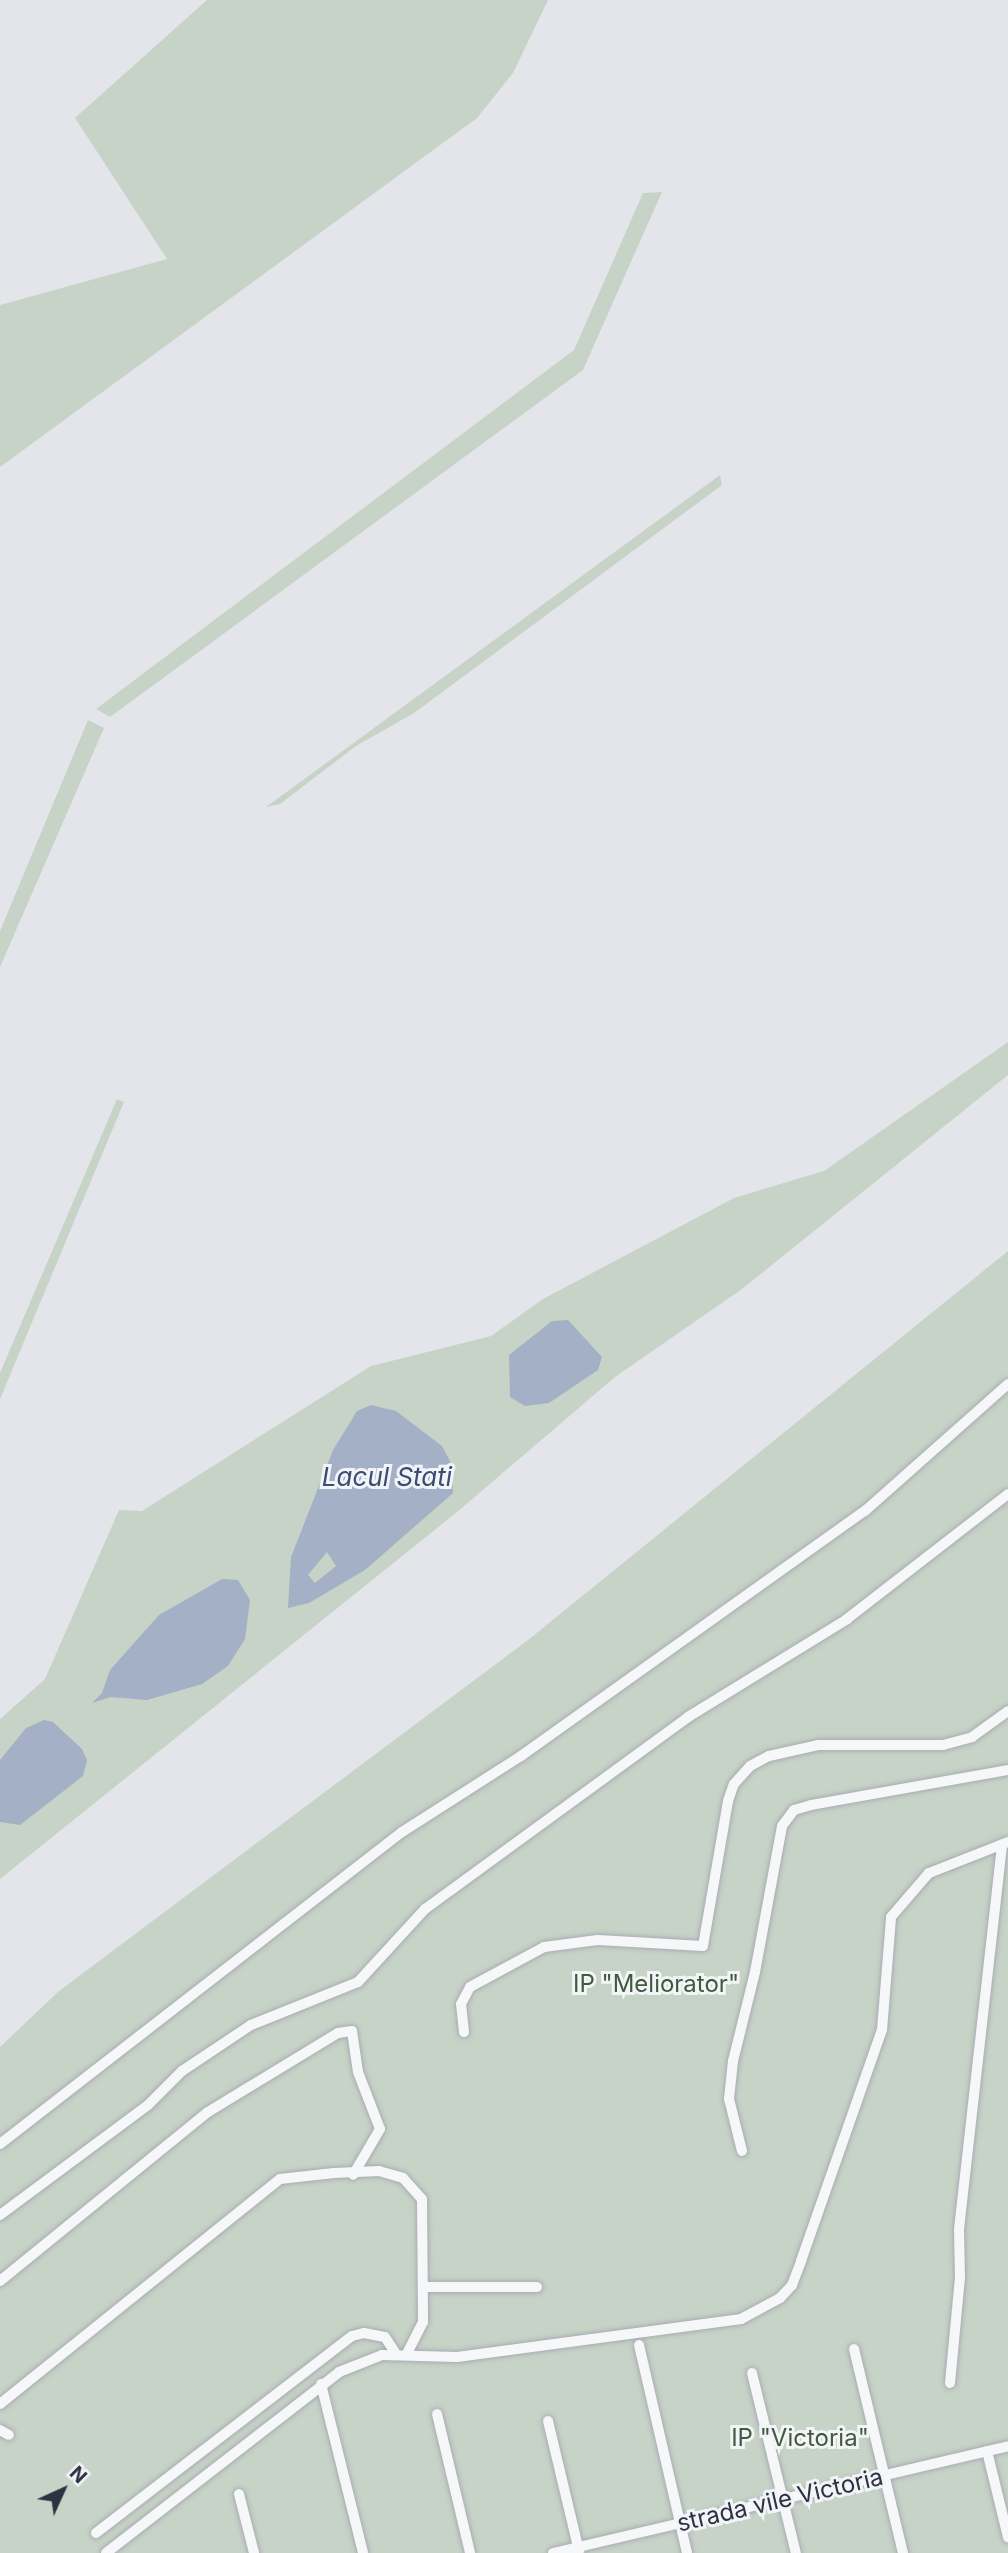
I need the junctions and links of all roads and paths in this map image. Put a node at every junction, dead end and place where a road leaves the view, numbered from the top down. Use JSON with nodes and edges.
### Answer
{"nodes":[{"id":1,"x":1008,"y":1384,"type":"edge"},
{"id":2,"x":1008,"y":1494,"type":"edge"},
{"id":3,"x":1008,"y":1711,"type":"edge"},
{"id":4,"x":1008,"y":1770,"type":"edge"},
{"id":5,"x":1005,"y":1843,"type":"edge"},
{"id":6,"x":464,"y":2032,"type":"dead end"},
{"id":7,"x":0,"y":2144,"type":"edge"},
{"id":8,"x":742,"y":2151,"type":"dead end"},
{"id":9,"x":353,"y":2175,"type":"junction"},
{"id":10,"x":0,"y":2215,"type":"edge"},
{"id":11,"x":0,"y":2281,"type":"edge"},
{"id":12,"x":423,"y":2287,"type":"junction"},
{"id":13,"x":537,"y":2287,"type":"dead end"},
{"id":14,"x":639,"y":2345,"type":"dead end"},
{"id":15,"x":854,"y":2349,"type":"dead end"},
{"id":16,"x":401,"y":2354,"type":"junction"},
{"id":17,"x":752,"y":2373,"type":"dead end"},
{"id":18,"x":950,"y":2383,"type":"dead end"},
{"id":19,"x":321,"y":2384,"type":"junction"},
{"id":20,"x":0,"y":2404,"type":"edge"},
{"id":21,"x":438,"y":2414,"type":"dead end"},
{"id":22,"x":548,"y":2421,"type":"dead end"},
{"id":23,"x":1008,"y":2446,"type":"edge"},
{"id":24,"x":987,"y":2451,"type":"junction"},
{"id":25,"x":884,"y":2475,"type":"junction"},
{"id":26,"x":239,"y":2494,"type":"dead end"},
{"id":27,"x":783,"y":2500,"type":"junction"},
{"id":28,"x":680,"y":2524,"type":"junction"},
{"id":29,"x":96,"y":2533,"type":"dead end"},
{"id":30,"x":1008,"y":2536,"type":"edge"},
{"id":31,"x":579,"y":2550,"type":"edge"},
{"id":32,"x":106,"y":2553,"type":"edge"},
{"id":33,"x":254,"y":2553,"type":"edge"},
{"id":34,"x":363,"y":2553,"type":"edge"},
{"id":35,"x":470,"y":2553,"type":"edge"},
{"id":36,"x":553,"y":2553,"type":"edge"},
{"id":37,"x":687,"y":2553,"type":"edge"},
{"id":38,"x":796,"y":2553,"type":"edge"},
{"id":39,"x":903,"y":2553,"type":"edge"}],
"edges":[{"from":1,"to":7,"type":"street"},
{"from":2,"to":10,"type":"street"},
{"from":3,"to":6,"type":"street"},
{"from":4,"to":8,"type":"street"},
{"from":5,"to":16,"type":"street"},
{"from":5,"to":18,"type":"street"},
{"from":9,"to":11,"type":"street"},
{"from":9,"to":12,"type":"street"},
{"from":9,"to":20,"type":"street"},
{"from":12,"to":13,"type":"street"},
{"from":12,"to":16,"type":"street"},
{"from":14,"to":28,"type":"street"},
{"from":15,"to":25,"type":"street"},
{"from":16,"to":19,"type":"street"},
{"from":16,"to":29,"type":"street"},
{"from":17,"to":27,"type":"street"},
{"from":19,"to":32,"type":"street"},
{"from":19,"to":34,"type":"street"},
{"from":21,"to":35,"type":"street"},
{"from":22,"to":31,"type":"street"},
{"from":23,"to":24,"type":"street","name":"strada vile Victoria"},
{"from":24,"to":25,"type":"street","name":"strada vile Victoria"},
{"from":24,"to":30,"type":"street"},
{"from":25,"to":27,"type":"street","name":"strada vile Victoria"},
{"from":25,"to":39,"type":"street"},
{"from":26,"to":33,"type":"street"},
{"from":27,"to":28,"type":"street","name":"strada vile Victoria"},
{"from":27,"to":38,"type":"street"},
{"from":28,"to":31,"type":"street","name":"strada vile Victoria"},
{"from":28,"to":37,"type":"street"},
{"from":31,"to":36,"type":"street","name":"strada vile Victoria"}]}
